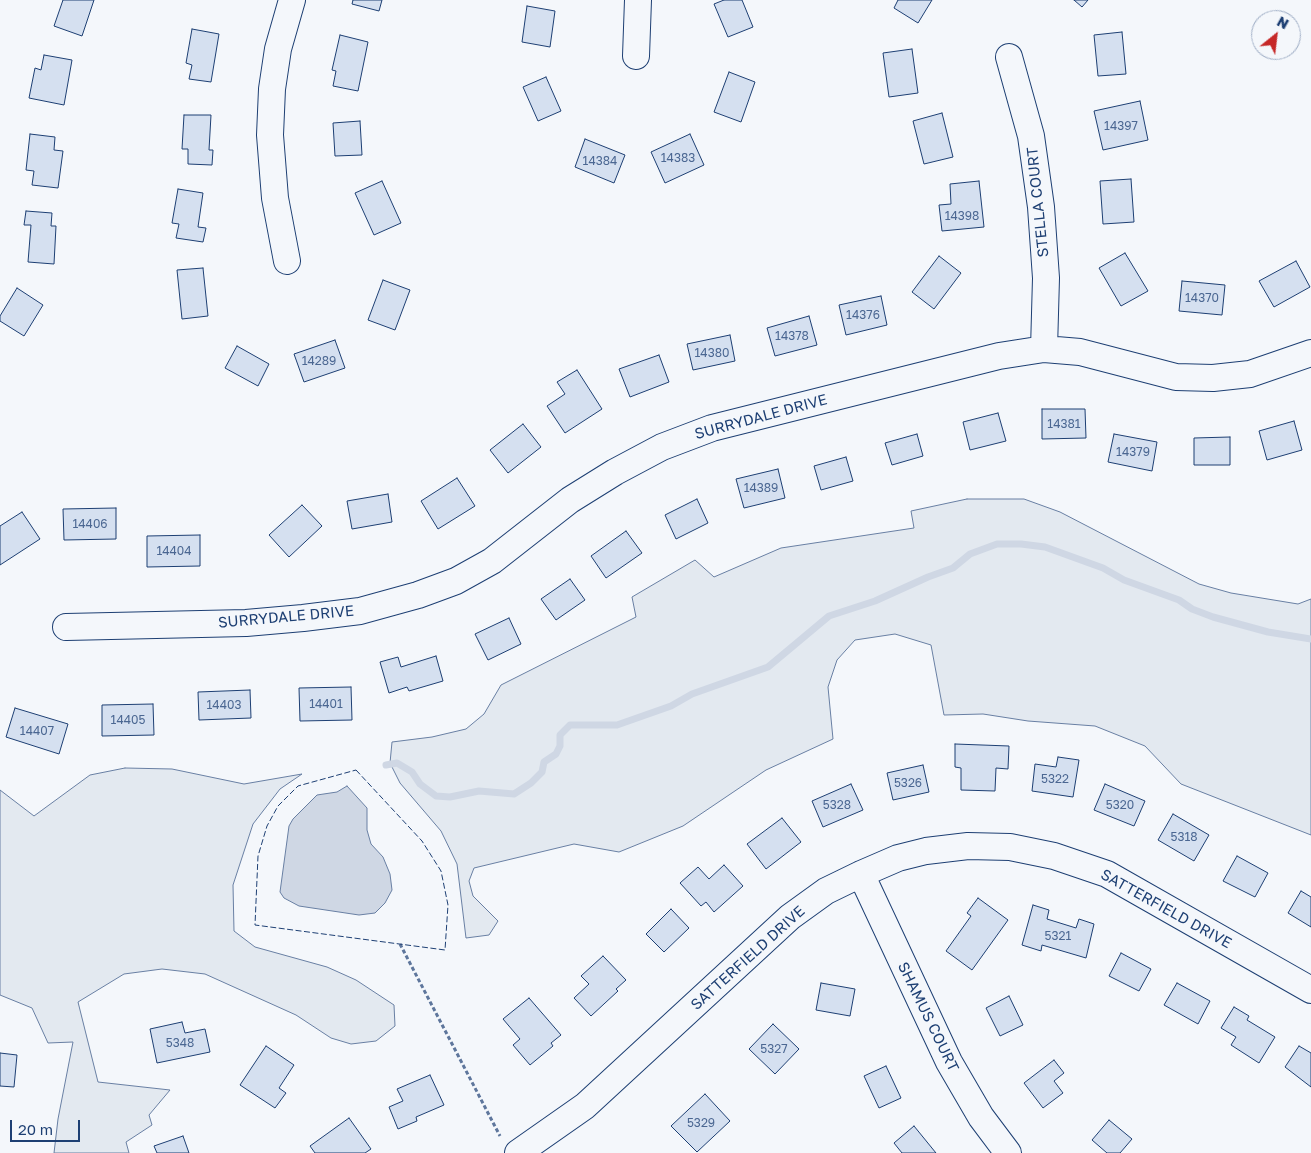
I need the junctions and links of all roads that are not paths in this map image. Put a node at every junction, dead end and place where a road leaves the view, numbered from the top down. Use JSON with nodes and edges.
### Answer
{"nodes":[{"id":1,"x":292,"y":0,"type":"edge"},
{"id":2,"x":638,"y":0,"type":"edge"},
{"id":3,"x":636,"y":56,"type":"dead end"},
{"id":4,"x":1008,"y":57,"type":"dead end"},
{"id":5,"x":287,"y":261,"type":"dead end"},
{"id":6,"x":1044,"y":349,"type":"junction"},
{"id":7,"x":1311,"y":353,"type":"edge"},
{"id":8,"x":66,"y":627,"type":"dead end"},
{"id":9,"x":860,"y":874,"type":"junction"},
{"id":10,"x":1311,"y":990,"type":"edge"},
{"id":11,"x":511,"y":1149,"type":"edge"},
{"id":12,"x":1008,"y":1153,"type":"edge"}],
"edges":[{"from":1,"to":5,"type":"street"},
{"from":2,"to":3,"type":"street"},
{"from":4,"to":6,"type":"street","name":"STELLA COURT"},
{"from":6,"to":7,"type":"street","name":"SURRYDALE DRIVE"},
{"from":6,"to":8,"type":"street","name":"SURRYDALE DRIVE"},
{"from":9,"to":10,"type":"street","name":"SATTERFIELD DRIVE"},
{"from":9,"to":11,"type":"street","name":"SATTERFIELD DRIVE"},
{"from":9,"to":12,"type":"street","name":"SHAMUS COURT"}]}
